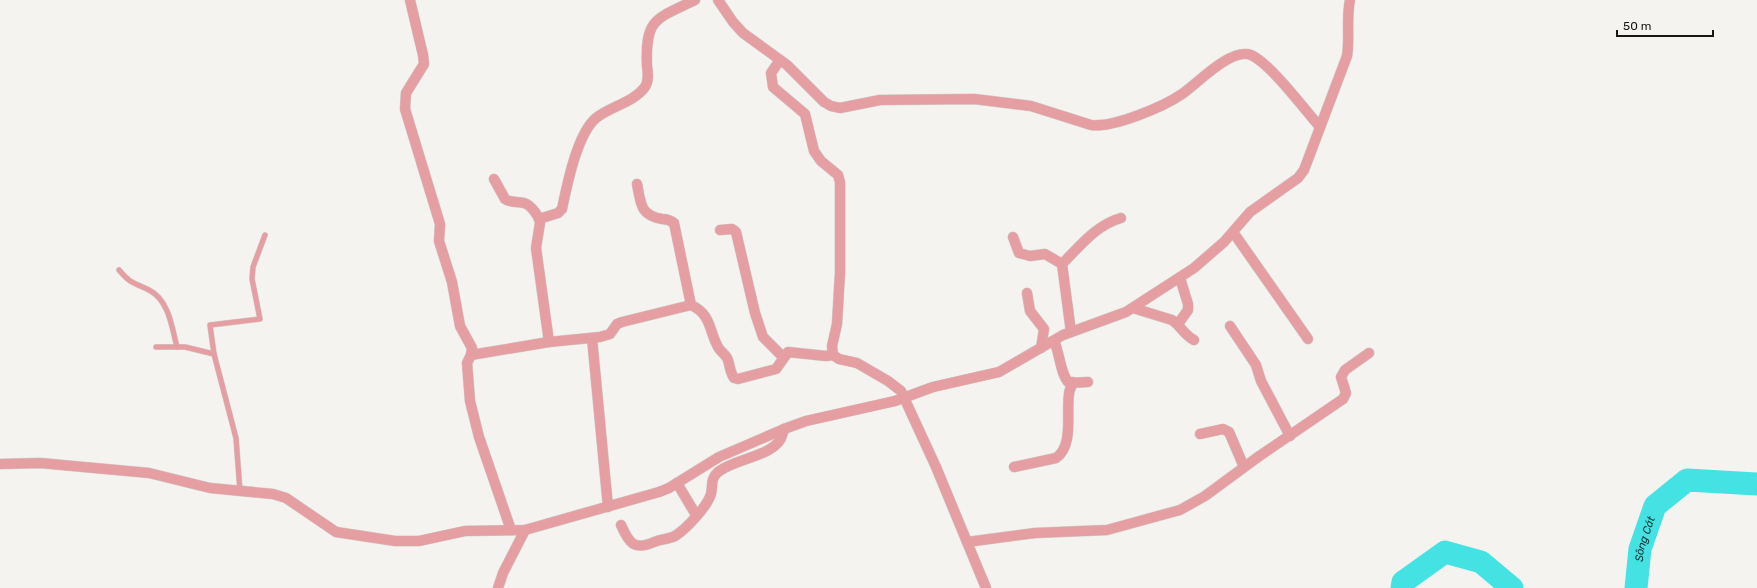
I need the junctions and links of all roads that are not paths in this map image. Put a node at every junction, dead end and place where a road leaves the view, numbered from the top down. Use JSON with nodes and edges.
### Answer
{"nodes":[{"id":1,"x":410,"y":0,"type":"edge"},
{"id":2,"x":695,"y":0,"type":"edge"},
{"id":3,"x":718,"y":0,"type":"edge"},
{"id":4,"x":1350,"y":0,"type":"edge"},
{"id":5,"x":780,"y":60,"type":"junction"},
{"id":6,"x":1320,"y":127,"type":"junction"},
{"id":7,"x":494,"y":179,"type":"dead end"},
{"id":8,"x":637,"y":184,"type":"dead end"},
{"id":9,"x":1121,"y":218,"type":"dead end"},
{"id":10,"x":539,"y":219,"type":"junction"},
{"id":11,"x":720,"y":230,"type":"dead end"},
{"id":12,"x":1233,"y":232,"type":"junction"},
{"id":13,"x":265,"y":235,"type":"dead end"},
{"id":14,"x":1013,"y":237,"type":"dead end"},
{"id":15,"x":1062,"y":264,"type":"junction"},
{"id":16,"x":119,"y":270,"type":"dead end"},
{"id":17,"x":1180,"y":278,"type":"junction"},
{"id":18,"x":1027,"y":293,"type":"dead end"},
{"id":19,"x":691,"y":305,"type":"junction"},
{"id":20,"x":1133,"y":308,"type":"junction"},
{"id":21,"x":1178,"y":324,"type":"junction"},
{"id":22,"x":1230,"y":326,"type":"dead end"},
{"id":23,"x":1071,"y":332,"type":"junction"},
{"id":24,"x":592,"y":338,"type":"junction"},
{"id":25,"x":1308,"y":339,"type":"dead end"},
{"id":26,"x":1194,"y":340,"type":"dead end"},
{"id":27,"x":1054,"y":341,"type":"junction"},
{"id":28,"x":549,"y":342,"type":"junction"},
{"id":29,"x":156,"y":347,"type":"dead end"},
{"id":30,"x":177,"y":347,"type":"junction"},
{"id":31,"x":1041,"y":348,"type":"junction"},
{"id":32,"x":214,"y":354,"type":"junction"},
{"id":33,"x":1370,"y":354,"type":"dead end"},
{"id":34,"x":471,"y":355,"type":"junction"},
{"id":35,"x":833,"y":355,"type":"junction"},
{"id":36,"x":783,"y":357,"type":"junction"},
{"id":37,"x":1073,"y":382,"type":"junction"},
{"id":38,"x":1088,"y":382,"type":"dead end"},
{"id":39,"x":904,"y":397,"type":"junction"},
{"id":40,"x":784,"y":429,"type":"junction"},
{"id":41,"x":1200,"y":434,"type":"dead end"},
{"id":42,"x":1290,"y":436,"type":"junction"},
{"id":43,"x":0,"y":464,"type":"edge"},
{"id":44,"x":1014,"y":467,"type":"dead end"},
{"id":45,"x":1244,"y":467,"type":"junction"},
{"id":46,"x":677,"y":483,"type":"junction"},
{"id":47,"x":240,"y":490,"type":"junction"},
{"id":48,"x":608,"y":507,"type":"junction"},
{"id":49,"x":696,"y":516,"type":"junction"},
{"id":50,"x":621,"y":525,"type":"dead end"},
{"id":51,"x":511,"y":530,"type":"junction"},
{"id":52,"x":525,"y":530,"type":"junction"},
{"id":53,"x":967,"y":542,"type":"junction"},
{"id":54,"x":498,"y":588,"type":"edge"},
{"id":55,"x":986,"y":588,"type":"edge"}],
"edges":[{"from":1,"to":34,"type":"street"},
{"from":2,"to":10,"type":"street"},
{"from":3,"to":5,"type":"street"},
{"from":4,"to":6,"type":"street"},
{"from":5,"to":6,"type":"street"},
{"from":5,"to":35,"type":"street"},
{"from":6,"to":12,"type":"street"},
{"from":7,"to":10,"type":"street"},
{"from":8,"to":19,"type":"street"},
{"from":9,"to":15,"type":"street"},
{"from":10,"to":28,"type":"street"},
{"from":11,"to":36,"type":"street"},
{"from":12,"to":17,"type":"street"},
{"from":12,"to":25,"type":"street"},
{"from":13,"to":32,"type":"lane"},
{"from":14,"to":15,"type":"street"},
{"from":15,"to":23,"type":"street"},
{"from":16,"to":30,"type":"lane"},
{"from":17,"to":20,"type":"street"},
{"from":17,"to":21,"type":"street"},
{"from":18,"to":31,"type":"street"},
{"from":19,"to":24,"type":"street"},
{"from":19,"to":36,"type":"street"},
{"from":20,"to":21,"type":"street"},
{"from":20,"to":23,"type":"street"},
{"from":21,"to":26,"type":"street"},
{"from":22,"to":42,"type":"street"},
{"from":23,"to":27,"type":"street"},
{"from":24,"to":28,"type":"street"},
{"from":24,"to":48,"type":"street"},
{"from":27,"to":31,"type":"street"},
{"from":27,"to":37,"type":"street"},
{"from":28,"to":34,"type":"street"},
{"from":29,"to":30,"type":"lane"},
{"from":30,"to":32,"type":"lane"},
{"from":31,"to":39,"type":"street"},
{"from":32,"to":47,"type":"lane"},
{"from":33,"to":42,"type":"street"},
{"from":34,"to":51,"type":"street"},
{"from":35,"to":36,"type":"street"},
{"from":35,"to":39,"type":"street"},
{"from":37,"to":38,"type":"street"},
{"from":37,"to":44,"type":"street"},
{"from":39,"to":40,"type":"street"},
{"from":39,"to":53,"type":"street"},
{"from":40,"to":46,"type":"street"},
{"from":40,"to":49,"type":"street"},
{"from":41,"to":45,"type":"street"},
{"from":42,"to":45,"type":"street"},
{"from":43,"to":47,"type":"street"},
{"from":45,"to":53,"type":"street"},
{"from":46,"to":48,"type":"street"},
{"from":46,"to":49,"type":"street"},
{"from":47,"to":51,"type":"street"},
{"from":48,"to":52,"type":"street"},
{"from":49,"to":50,"type":"street"},
{"from":51,"to":52,"type":"street"},
{"from":52,"to":54,"type":"street"},
{"from":53,"to":55,"type":"street"}]}
